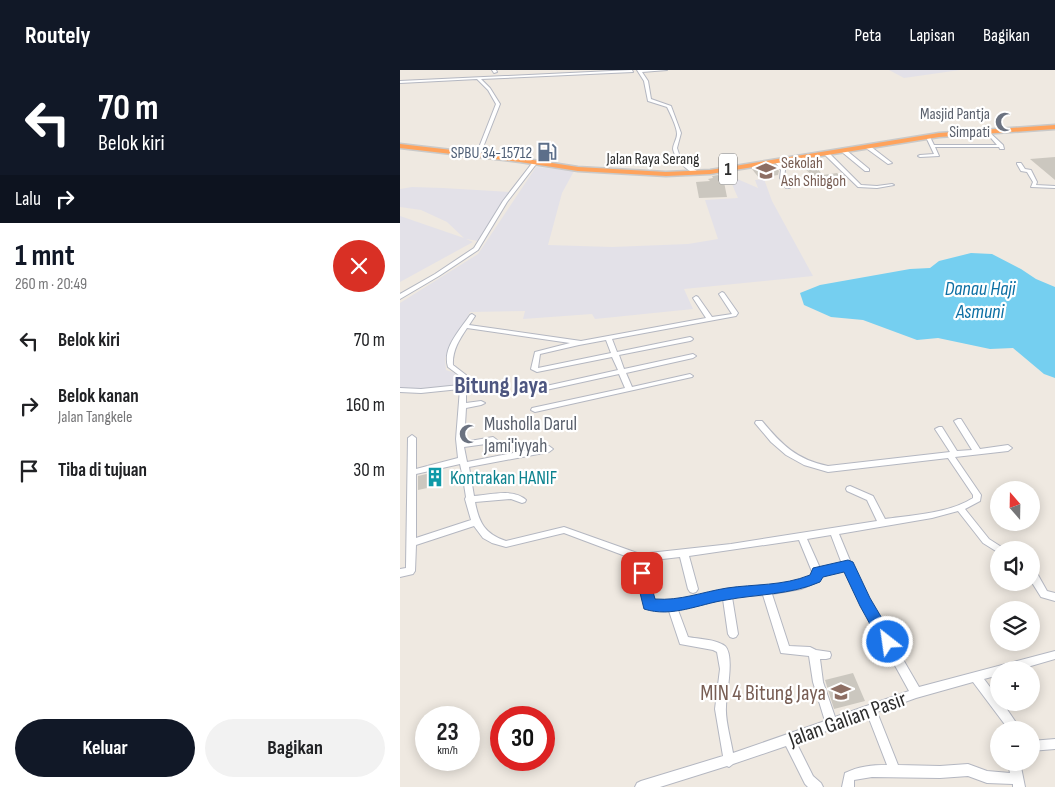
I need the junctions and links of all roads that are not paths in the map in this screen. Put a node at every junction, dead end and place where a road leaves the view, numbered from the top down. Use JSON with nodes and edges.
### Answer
{"nodes":[{"id":1,"x":631,"y":70,"type":"edge"},
{"id":2,"x":665,"y":70,"type":"edge"},
{"id":3,"x":513,"y":71,"type":"dead end"},
{"id":4,"x":639,"y":71,"type":"edge"},
{"id":5,"x":525,"y":76,"type":"junction"},
{"id":6,"x":478,"y":78,"type":"junction"},
{"id":7,"x":400,"y":82,"type":"edge"},
{"id":8,"x":1054,"y":127,"type":"edge"},
{"id":9,"x":987,"y":131,"type":"junction"},
{"id":10,"x":928,"y":136,"type":"junction"},
{"id":11,"x":400,"y":146,"type":"edge"},
{"id":12,"x":934,"y":146,"type":"junction"},
{"id":13,"x":868,"y":147,"type":"junction"},
{"id":14,"x":844,"y":152,"type":"junction"},
{"id":15,"x":826,"y":154,"type":"junction"},
{"id":16,"x":478,"y":155,"type":"junction"},
{"id":17,"x":920,"y":156,"type":"dead end"},
{"id":18,"x":777,"y":162,"type":"junction"},
{"id":19,"x":890,"y":162,"type":"dead end"},
{"id":20,"x":535,"y":163,"type":"junction"},
{"id":21,"x":1019,"y":164,"type":"dead end"},
{"id":22,"x":867,"y":170,"type":"dead end"},
{"id":23,"x":696,"y":173,"type":"junction"},
{"id":24,"x":892,"y":185,"type":"dead end"},
{"id":25,"x":788,"y":187,"type":"dead end"},
{"id":26,"x":1055,"y":187,"type":"edge"},
{"id":27,"x":722,"y":294,"type":"dead end"},
{"id":28,"x":400,"y":297,"type":"edge"},
{"id":29,"x":696,"y":298,"type":"dead end"},
{"id":30,"x":472,"y":316,"type":"dead end"},
{"id":31,"x":710,"y":319,"type":"junction"},
{"id":32,"x":466,"y":326,"type":"junction"},
{"id":33,"x":608,"y":338,"type":"junction"},
{"id":34,"x":690,"y":339,"type":"dead end"},
{"id":35,"x":581,"y":343,"type":"junction"},
{"id":36,"x":614,"y":355,"type":"junction"},
{"id":37,"x":693,"y":356,"type":"dead end"},
{"id":38,"x":621,"y":372,"type":"junction"},
{"id":39,"x":690,"y":376,"type":"dead end"},
{"id":40,"x":463,"y":387,"type":"junction"},
{"id":41,"x":629,"y":389,"type":"junction"},
{"id":42,"x":400,"y":390,"type":"edge"},
{"id":43,"x":538,"y":390,"type":"dead end"},
{"id":44,"x":481,"y":403,"type":"dead end"},
{"id":45,"x":463,"y":406,"type":"junction"},
{"id":46,"x":535,"y":410,"type":"dead end"},
{"id":47,"x":958,"y":421,"type":"dead end"},
{"id":48,"x":760,"y":422,"type":"dead end"},
{"id":49,"x":939,"y":429,"type":"dead end"},
{"id":50,"x":412,"y":438,"type":"dead end"},
{"id":51,"x":492,"y":440,"type":"dead end"},
{"id":52,"x":460,"y":445,"type":"junction"},
{"id":53,"x":1008,"y":448,"type":"dead end"},
{"id":54,"x":548,"y":449,"type":"dead end"},
{"id":55,"x":977,"y":451,"type":"junction"},
{"id":56,"x":953,"y":454,"type":"junction"},
{"id":57,"x":463,"y":463,"type":"junction"},
{"id":58,"x":412,"y":472,"type":"junction"},
{"id":59,"x":850,"y":489,"type":"dead end"},
{"id":60,"x":469,"y":499,"type":"junction"},
{"id":61,"x":522,"y":500,"type":"dead end"},
{"id":62,"x":958,"y":507,"type":"junction"},
{"id":63,"x":476,"y":522,"type":"junction"},
{"id":64,"x":883,"y":523,"type":"junction"},
{"id":65,"x":834,"y":532,"type":"junction"},
{"id":66,"x":802,"y":537,"type":"junction"},
{"id":67,"x":412,"y":543,"type":"junction"},
{"id":68,"x":990,"y":544,"type":"edge"},
{"id":69,"x":684,"y":554,"type":"junction"},
{"id":70,"x":640,"y":558,"type":"junction"},
{"id":71,"x":848,"y":566,"type":"junction"},
{"id":72,"x":818,"y":572,"type":"junction"},
{"id":73,"x":400,"y":573,"type":"edge"},
{"id":74,"x":1040,"y":587,"type":"edge"},
{"id":75,"x":693,"y":588,"type":"dead end"},
{"id":76,"x":766,"y":591,"type":"junction"},
{"id":77,"x":727,"y":594,"type":"junction"},
{"id":78,"x":1055,"y":597,"type":"edge"},
{"id":79,"x":672,"y":606,"type":"junction"},
{"id":80,"x":733,"y":634,"type":"dead end"},
{"id":81,"x":814,"y":654,"type":"junction"},
{"id":82,"x":826,"y":655,"type":"dead end"},
{"id":83,"x":1055,"y":655,"type":"edge"},
{"id":84,"x":975,"y":676,"type":"junction"},
{"id":85,"x":916,"y":693,"type":"junction"},
{"id":86,"x":871,"y":710,"type":"junction"},
{"id":87,"x":1009,"y":721,"type":"edge"},
{"id":88,"x":831,"y":723,"type":"junction"},
{"id":89,"x":789,"y":739,"type":"junction"},
{"id":90,"x":1055,"y":744,"type":"edge"},
{"id":91,"x":1040,"y":745,"type":"edge"},
{"id":92,"x":729,"y":761,"type":"junction"},
{"id":93,"x":895,"y":771,"type":"junction"},
{"id":94,"x":1018,"y":783,"type":"edge"},
{"id":95,"x":642,"y":787,"type":"edge"},
{"id":96,"x":817,"y":787,"type":"edge"},
{"id":97,"x":848,"y":787,"type":"edge"}],
"edges":[{"from":1,"to":4,"type":"street"},
{"from":1,"to":5,"type":"street"},
{"from":2,"to":4,"type":"street"},
{"from":3,"to":5,"type":"street"},
{"from":4,"to":23,"type":"street"},
{"from":5,"to":6,"type":"street"},
{"from":6,"to":7,"type":"street"},
{"from":6,"to":16,"type":"street"},
{"from":8,"to":9,"type":"highway","name":"Jalan Raya Serang","number":"1"},
{"from":9,"to":10,"type":"highway","name":"Jalan Raya Serang","number":"1"},
{"from":9,"to":12,"type":"street"},
{"from":10,"to":12,"type":"street"},
{"from":10,"to":13,"type":"highway","name":"Jalan Raya Serang","number":"1"},
{"from":11,"to":16,"type":"highway","name":"Jalan Raya Serang","number":"1"},
{"from":12,"to":17,"type":"street"},
{"from":13,"to":14,"type":"highway","name":"Jalan Raya Serang","number":"1"},
{"from":13,"to":19,"type":"street"},
{"from":14,"to":15,"type":"highway","name":"Jalan Raya Serang","number":"1"},
{"from":14,"to":22,"type":"street"},
{"from":15,"to":18,"type":"highway","name":"Jalan Raya Serang","number":"1"},
{"from":15,"to":24,"type":"street"},
{"from":16,"to":20,"type":"highway","name":"Jalan Raya Serang","number":"1"},
{"from":18,"to":23,"type":"highway","name":"Jalan Raya Serang","number":"1"},
{"from":18,"to":25,"type":"street"},
{"from":20,"to":23,"type":"highway","name":"Jalan Raya Serang","number":"1"},
{"from":20,"to":28,"type":"street"},
{"from":21,"to":26,"type":"street"},
{"from":27,"to":31,"type":"street"},
{"from":29,"to":31,"type":"street"},
{"from":30,"to":32,"type":"street"},
{"from":31,"to":33,"type":"street"},
{"from":32,"to":35,"type":"street"},
{"from":32,"to":40,"type":"street"},
{"from":33,"to":35,"type":"street"},
{"from":33,"to":36,"type":"street"},
{"from":34,"to":36,"type":"street"},
{"from":35,"to":36,"type":"street"},
{"from":36,"to":38,"type":"street"},
{"from":37,"to":38,"type":"street"},
{"from":38,"to":41,"type":"street"},
{"from":38,"to":43,"type":"street"},
{"from":39,"to":41,"type":"street"},
{"from":40,"to":42,"type":"street"},
{"from":40,"to":45,"type":"street"},
{"from":41,"to":46,"type":"street"},
{"from":44,"to":45,"type":"street"},
{"from":45,"to":52,"type":"street"},
{"from":47,"to":55,"type":"street"},
{"from":48,"to":56,"type":"street"},
{"from":49,"to":56,"type":"street"},
{"from":50,"to":58,"type":"street"},
{"from":51,"to":52,"type":"street"},
{"from":52,"to":57,"type":"street"},
{"from":53,"to":55,"type":"street"},
{"from":54,"to":57,"type":"street"},
{"from":55,"to":56,"type":"street"},
{"from":56,"to":62,"type":"street"},
{"from":57,"to":58,"type":"street"},
{"from":57,"to":60,"type":"street"},
{"from":58,"to":67,"type":"street"},
{"from":59,"to":64,"type":"street"},
{"from":60,"to":61,"type":"street"},
{"from":60,"to":63,"type":"street"},
{"from":62,"to":64,"type":"street"},
{"from":62,"to":68,"type":"street"},
{"from":63,"to":67,"type":"street"},
{"from":63,"to":70,"type":"street"},
{"from":64,"to":65,"type":"street"},
{"from":65,"to":66,"type":"street"},
{"from":65,"to":71,"type":"street"},
{"from":66,"to":69,"type":"street"},
{"from":66,"to":72,"type":"street"},
{"from":67,"to":73,"type":"street"},
{"from":69,"to":70,"type":"street"},
{"from":69,"to":75,"type":"street"},
{"from":70,"to":79,"type":"street"},
{"from":71,"to":72,"type":"street"},
{"from":71,"to":85,"type":"street"},
{"from":72,"to":76,"type":"street"},
{"from":74,"to":78,"type":"street"},
{"from":76,"to":77,"type":"street"},
{"from":76,"to":81,"type":"street"},
{"from":77,"to":79,"type":"street"},
{"from":77,"to":80,"type":"street"},
{"from":79,"to":92,"type":"street"},
{"from":81,"to":82,"type":"street"},
{"from":81,"to":88,"type":"street"},
{"from":83,"to":84,"type":"street","name":"Jalan Galian Pasir"},
{"from":84,"to":85,"type":"street","name":"Jalan Galian Pasir"},
{"from":84,"to":87,"type":"street"},
{"from":85,"to":86,"type":"street","name":"Jalan Galian Pasir"},
{"from":86,"to":88,"type":"street","name":"Jalan Galian Pasir"},
{"from":86,"to":93,"type":"street"},
{"from":88,"to":89,"type":"street","name":"Jalan Galian Pasir"},
{"from":89,"to":92,"type":"street","name":"Jalan Galian Pasir"},
{"from":89,"to":96,"type":"street"},
{"from":90,"to":91,"type":"street"},
{"from":92,"to":95,"type":"street","name":"Jalan Galian Pasir"},
{"from":93,"to":94,"type":"street"},
{"from":93,"to":97,"type":"street"}]}
